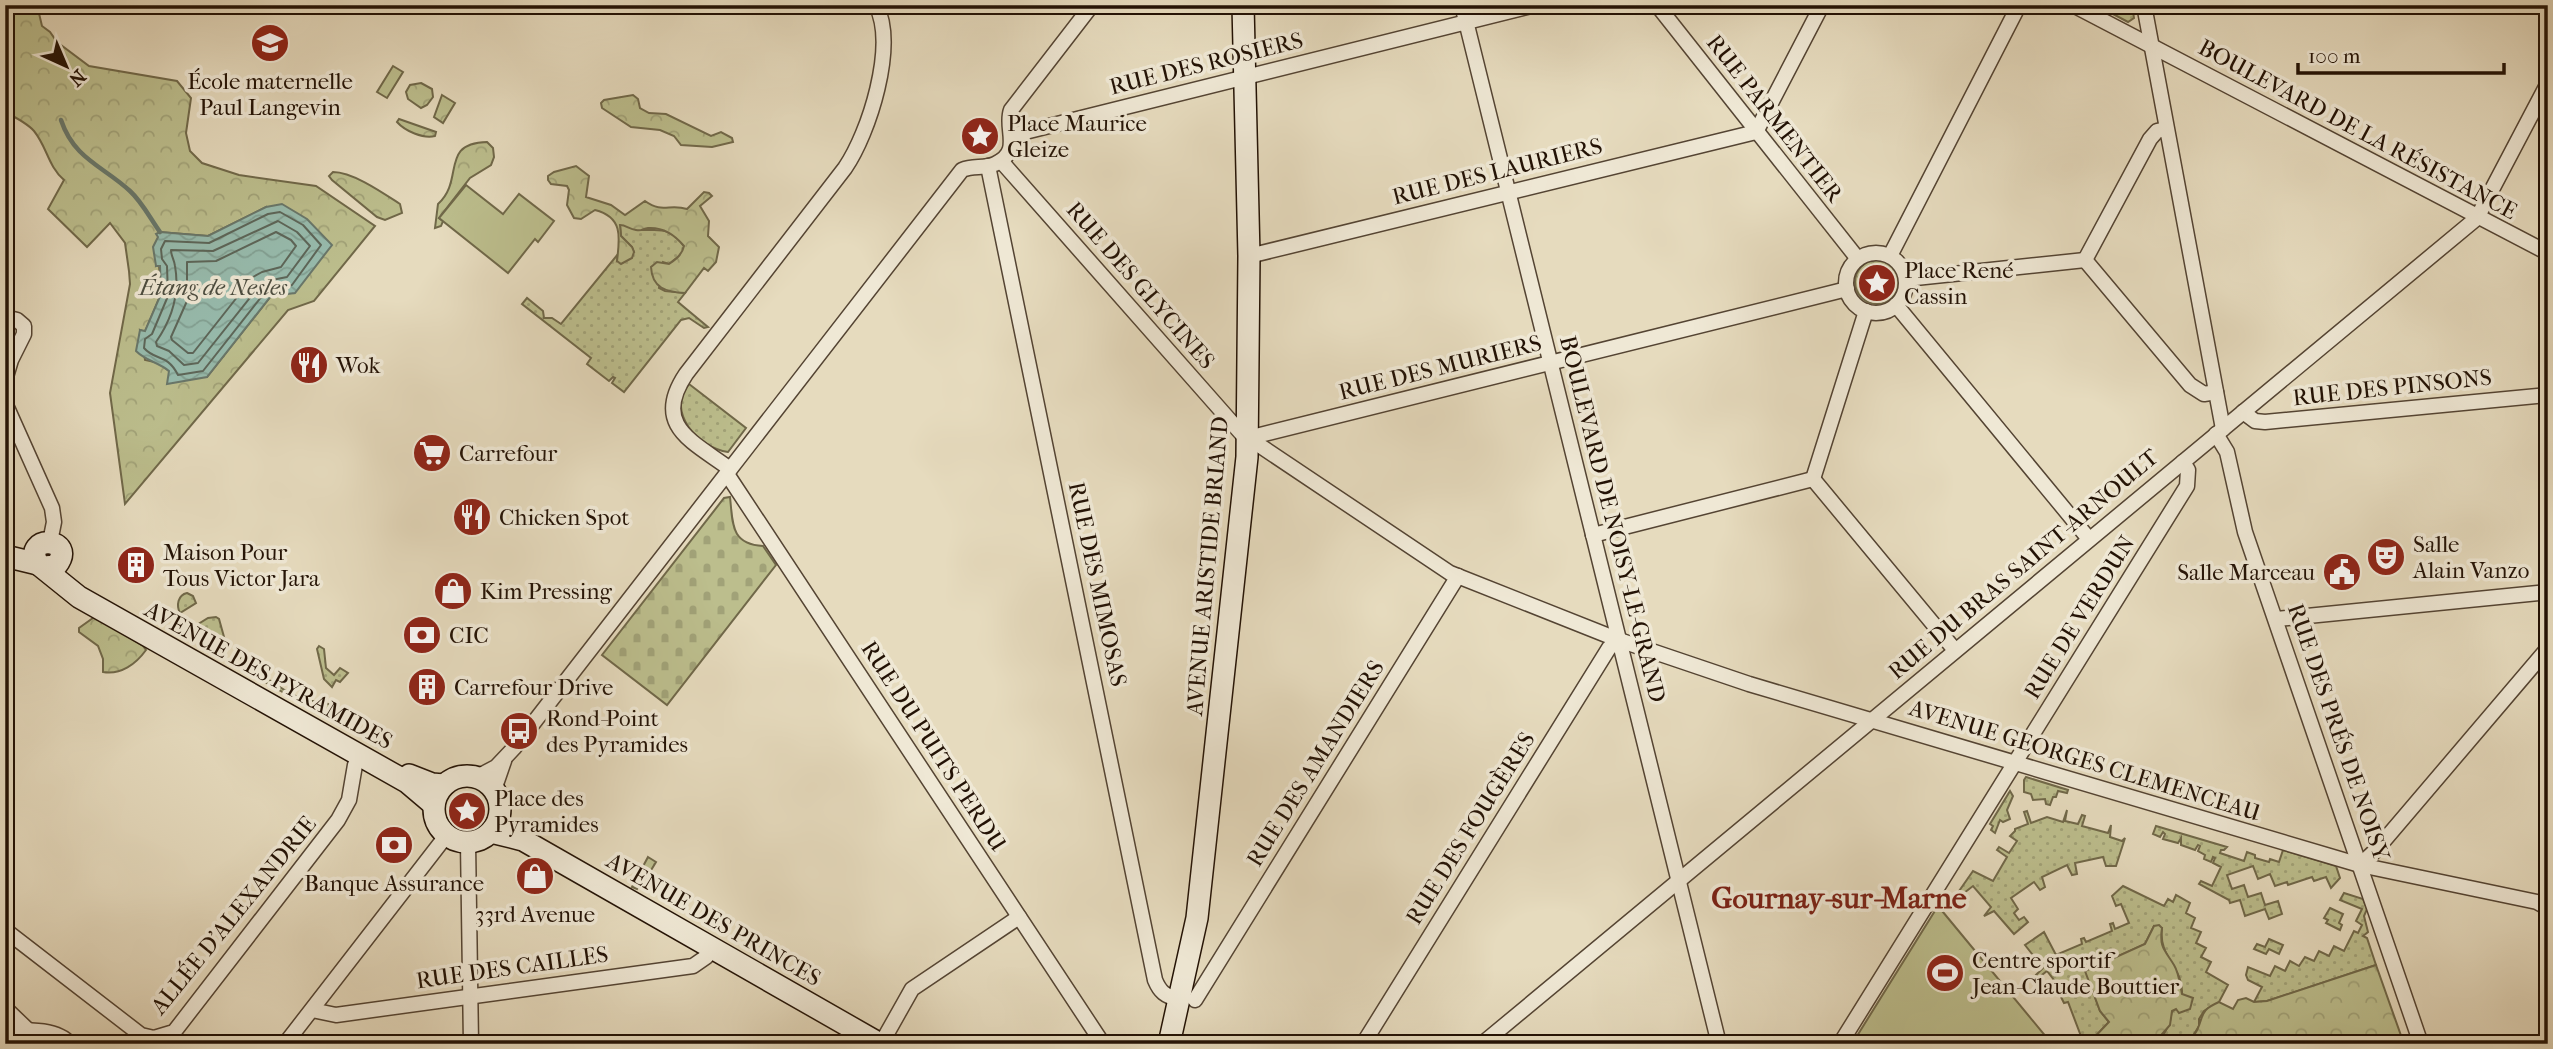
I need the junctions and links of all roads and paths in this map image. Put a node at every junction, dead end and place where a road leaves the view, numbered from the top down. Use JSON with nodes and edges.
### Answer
{"nodes":[{"id":1,"x":876,"y":5,"type":"edge"},
{"id":2,"x":1092,"y":5,"type":"edge"},
{"id":3,"x":1243,"y":5,"type":"edge"},
{"id":4,"x":1462,"y":5,"type":"edge"},
{"id":5,"x":1535,"y":5,"type":"edge"},
{"id":6,"x":1657,"y":5,"type":"edge"},
{"id":7,"x":1822,"y":5,"type":"edge"},
{"id":8,"x":2020,"y":5,"type":"edge"},
{"id":9,"x":2073,"y":5,"type":"edge"},
{"id":10,"x":2144,"y":5,"type":"edge"},
{"id":11,"x":1466,"y":22,"type":"junction"},
{"id":12,"x":2151,"y":46,"type":"junction"},
{"id":13,"x":1245,"y":76,"type":"junction"},
{"id":14,"x":2548,"y":83,"type":"edge"},
{"id":15,"x":2166,"y":129,"type":"junction"},
{"id":16,"x":1756,"y":132,"type":"junction"},
{"id":17,"x":1012,"y":141,"type":"junction"},
{"id":18,"x":994,"y":164,"type":"junction"},
{"id":19,"x":1508,"y":192,"type":"junction"},
{"id":20,"x":2477,"y":218,"type":"junction"},
{"id":21,"x":2548,"y":254,"type":"edge"},
{"id":22,"x":1249,"y":256,"type":"junction"},
{"id":23,"x":1890,"y":256,"type":"junction"},
{"id":24,"x":1858,"y":260,"type":"junction"},
{"id":25,"x":2085,"y":260,"type":"junction"},
{"id":26,"x":1906,"y":279,"type":"junction"},
{"id":27,"x":1847,"y":289,"type":"junction"},
{"id":28,"x":1896,"y":305,"type":"junction"},
{"id":29,"x":1866,"y":311,"type":"junction"},
{"id":30,"x":5,"y":320,"type":"edge"},
{"id":31,"x":1550,"y":363,"type":"junction"},
{"id":32,"x":5,"y":380,"type":"edge"},
{"id":33,"x":2216,"y":392,"type":"junction"},
{"id":34,"x":2548,"y":395,"type":"edge"},
{"id":35,"x":5,"y":403,"type":"edge"},
{"id":36,"x":2243,"y":412,"type":"junction"},
{"id":37,"x":2219,"y":431,"type":"junction"},
{"id":38,"x":1248,"y":438,"type":"junction"},
{"id":39,"x":2183,"y":462,"type":"junction"},
{"id":40,"x":729,"y":471,"type":"junction"},
{"id":41,"x":1813,"y":479,"type":"junction"},
{"id":42,"x":1593,"y":535,"type":"junction"},
{"id":43,"x":2089,"y":539,"type":"junction"},
{"id":44,"x":5,"y":546,"type":"edge"},
{"id":45,"x":5,"y":556,"type":"edge"},
{"id":46,"x":46,"y":556,"type":"junction"},
{"id":47,"x":1458,"y":576,"type":"junction"},
{"id":48,"x":2548,"y":592,"type":"edge"},
{"id":49,"x":2277,"y":619,"type":"junction"},
{"id":50,"x":1619,"y":640,"type":"junction"},
{"id":51,"x":2548,"y":648,"type":"edge"},
{"id":52,"x":1954,"y":649,"type":"junction"},
{"id":53,"x":1871,"y":720,"type":"junction"},
{"id":54,"x":360,"y":757,"type":"junction"},
{"id":55,"x":505,"y":760,"type":"junction"},
{"id":56,"x":2015,"y":763,"type":"junction"},
{"id":57,"x":477,"y":777,"type":"junction"},
{"id":58,"x":444,"y":785,"type":"junction"},
{"id":59,"x":494,"y":790,"type":"junction"},
{"id":60,"x":433,"y":804,"type":"junction"},
{"id":61,"x":495,"y":823,"type":"junction"},
{"id":62,"x":446,"y":836,"type":"junction"},
{"id":63,"x":468,"y":843,"type":"junction"},
{"id":64,"x":2360,"y":865,"type":"junction"},
{"id":65,"x":1679,"y":880,"type":"junction"},
{"id":66,"x":2548,"y":908,"type":"edge"},
{"id":67,"x":1019,"y":917,"type":"junction"},
{"id":68,"x":5,"y":930,"type":"edge"},
{"id":69,"x":712,"y":948,"type":"junction"},
{"id":70,"x":1186,"y":967,"type":"junction"},
{"id":71,"x":1211,"y":975,"type":"junction"},
{"id":72,"x":470,"y":996,"type":"junction"},
{"id":73,"x":1186,"y":1000,"type":"junction"},
{"id":74,"x":5,"y":1008,"type":"edge"},
{"id":75,"x":312,"y":1010,"type":"junction"},
{"id":76,"x":5,"y":1030,"type":"edge"},
{"id":77,"x":28,"y":1030,"type":"junction"},
{"id":78,"x":70,"y":1044,"type":"edge"},
{"id":79,"x":285,"y":1044,"type":"edge"},
{"id":80,"x":471,"y":1044,"type":"edge"},
{"id":81,"x":880,"y":1044,"type":"edge"},
{"id":82,"x":1103,"y":1044,"type":"edge"},
{"id":83,"x":1169,"y":1044,"type":"edge"},
{"id":84,"x":1363,"y":1044,"type":"edge"},
{"id":85,"x":1482,"y":1044,"type":"edge"},
{"id":86,"x":1719,"y":1044,"type":"edge"},
{"id":87,"x":1840,"y":1044,"type":"edge"},
{"id":88,"x":2421,"y":1044,"type":"edge"}],
"edges":[{"from":1,"to":40,"type":"street"},
{"from":2,"to":17,"type":"street"},
{"from":3,"to":13,"type":"main road","name":"AVENUE ARISTIDE BRIAND"},
{"from":4,"to":11,"type":"street","name":"BOULEVARD DE NOISY-LE-GRAND"},
{"from":5,"to":11,"type":"street","name":"RUE DES ROSIERS"},
{"from":6,"to":16,"type":"street","name":"RUE PARMENTIER"},
{"from":7,"to":16,"type":"street"},
{"from":8,"to":23,"type":"street"},
{"from":9,"to":12,"type":"street","name":"BOULEVARD DE LA RÉSISTANCE"},
{"from":10,"to":12,"type":"street","name":"RUE DES PRÉS DE NOISY"},
{"from":11,"to":13,"type":"street","name":"RUE DES ROSIERS"},
{"from":11,"to":19,"type":"street","name":"BOULEVARD DE NOISY-LE-GRAND"},
{"from":12,"to":15,"type":"street","name":"RUE DES PRÉS DE NOISY"},
{"from":12,"to":20,"type":"street","name":"BOULEVARD DE LA RÉSISTANCE"},
{"from":13,"to":17,"type":"street","name":"RUE DES ROSIERS"},
{"from":13,"to":22,"type":"main road","name":"AVENUE ARISTIDE BRIAND"},
{"from":14,"to":20,"type":"street","name":"RUE DU BRAS SAINT-ARNOULT"},
{"from":15,"to":25,"type":"street"},
{"from":15,"to":33,"type":"street","name":"RUE DES PRÉS DE NOISY"},
{"from":16,"to":19,"type":"street","name":"RUE DES LAURIERS"},
{"from":16,"to":24,"type":"street","name":"RUE PARMENTIER"},
{"from":17,"to":18,"type":"street"},
{"from":18,"to":38,"type":"street","name":"RUE DES GLYCINES"},
{"from":18,"to":40,"type":"street"},
{"from":18,"to":73,"type":"street","name":"RUE DES MIMOSAS"},
{"from":19,"to":22,"type":"street","name":"RUE DES LAURIERS"},
{"from":19,"to":31,"type":"street","name":"BOULEVARD DE NOISY-LE-GRAND"},
{"from":20,"to":21,"type":"street","name":"BOULEVARD DE LA RÉSISTANCE"},
{"from":20,"to":36,"type":"street","name":"RUE DU BRAS SAINT-ARNOULT"},
{"from":22,"to":38,"type":"main road","name":"AVENUE ARISTIDE BRIAND"},
{"from":23,"to":24,"type":"street"},
{"from":23,"to":26,"type":"street"},
{"from":24,"to":27,"type":"street"},
{"from":25,"to":26,"type":"street"},
{"from":25,"to":33,"type":"street"},
{"from":26,"to":28,"type":"street"},
{"from":27,"to":29,"type":"street"},
{"from":27,"to":31,"type":"street","name":"RUE DES MURIERS"},
{"from":28,"to":29,"type":"street"},
{"from":28,"to":43,"type":"street"},
{"from":29,"to":41,"type":"street"},
{"from":30,"to":32,"type":"street"},
{"from":31,"to":38,"type":"street","name":"RUE DES MURIERS"},
{"from":31,"to":42,"type":"street","name":"BOULEVARD DE NOISY-LE-GRAND"},
{"from":33,"to":37,"type":"street","name":"RUE DES PRÉS DE NOISY"},
{"from":34,"to":36,"type":"street","name":"RUE DES PINSONS"},
{"from":35,"to":46,"type":"street"},
{"from":36,"to":37,"type":"street","name":"RUE DU BRAS SAINT-ARNOULT"},
{"from":37,"to":39,"type":"street","name":"RUE DU BRAS SAINT-ARNOULT"},
{"from":37,"to":49,"type":"street","name":"RUE DES PRÉS DE NOISY"},
{"from":38,"to":47,"type":"street","name":"AVENUE GEORGES CLEMENCEAU"},
{"from":38,"to":70,"type":"main road","name":"AVENUE ARISTIDE BRIAND"},
{"from":39,"to":43,"type":"street","name":"RUE DU BRAS SAINT-ARNOULT"},
{"from":39,"to":56,"type":"street","name":"RUE DE VERDUN"},
{"from":40,"to":55,"type":"street"},
{"from":40,"to":67,"type":"street","name":"RUE DU PUITS PERDU"},
{"from":41,"to":42,"type":"street"},
{"from":41,"to":52,"type":"street"},
{"from":42,"to":50,"type":"street","name":"BOULEVARD DE NOISY-LE-GRAND"},
{"from":43,"to":52,"type":"street","name":"RUE DU BRAS SAINT-ARNOULT"},
{"from":44,"to":46,"type":"main road"},
{"from":45,"to":46,"type":"main road","name":"AVENUE DES PYRAMIDES"},
{"from":46,"to":54,"type":"main road","name":"AVENUE DES PYRAMIDES"},
{"from":46,"to":58,"type":"main road","name":"AVENUE DES PYRAMIDES"},
{"from":47,"to":50,"type":"street","name":"AVENUE GEORGES CLEMENCEAU"},
{"from":47,"to":71,"type":"street","name":"RUE DES AMANDIERS"},
{"from":48,"to":49,"type":"street"},
{"from":49,"to":64,"type":"street","name":"RUE DES PRÉS DE NOISY"},
{"from":50,"to":53,"type":"street","name":"AVENUE GEORGES CLEMENCEAU"},
{"from":50,"to":65,"type":"street","name":"BOULEVARD DE NOISY-LE-GRAND"},
{"from":50,"to":84,"type":"street","name":"RUE DES FOUGÈRES"},
{"from":51,"to":64,"type":"street"},
{"from":52,"to":53,"type":"street","name":"RUE DU BRAS SAINT-ARNOULT"},
{"from":53,"to":56,"type":"street","name":"AVENUE GEORGES CLEMENCEAU"},
{"from":53,"to":65,"type":"street","name":"RUE DU BRAS SAINT-ARNOULT"},
{"from":54,"to":60,"type":"main road","name":"AVENUE DES PYRAMIDES"},
{"from":54,"to":68,"type":"street","name":"ALLÉE D'ALEXANDRIE"},
{"from":55,"to":57,"type":"street"},
{"from":55,"to":59,"type":"street"},
{"from":56,"to":64,"type":"street","name":"AVENUE GEORGES CLEMENCEAU"},
{"from":56,"to":87,"type":"street","name":"RUE DE VERDUN"},
{"from":57,"to":58,"type":"main road"},
{"from":57,"to":59,"type":"main road"},
{"from":58,"to":60,"type":"main road"},
{"from":59,"to":61,"type":"main road"},
{"from":60,"to":62,"type":"main road"},
{"from":61,"to":63,"type":"main road"},
{"from":61,"to":69,"type":"main road","name":"AVENUE DES PRINCES"},
{"from":62,"to":63,"type":"main road"},
{"from":62,"to":75,"type":"street"},
{"from":63,"to":72,"type":"street"},
{"from":64,"to":66,"type":"street","name":"AVENUE GEORGES CLEMENCEAU"},
{"from":64,"to":88,"type":"street","name":"RUE DES PRÉS DE NOISY"},
{"from":65,"to":85,"type":"street","name":"RUE DU BRAS SAINT-ARNOULT"},
{"from":65,"to":86,"type":"street","name":"BOULEVARD DE NOISY-LE-GRAND"},
{"from":67,"to":81,"type":"street"},
{"from":67,"to":82,"type":"street","name":"RUE DU PUITS PERDU"},
{"from":69,"to":72,"type":"street","name":"RUE DES CAILLES"},
{"from":69,"to":81,"type":"main road","name":"AVENUE DES PRINCES"},
{"from":70,"to":71,"type":"street"},
{"from":70,"to":73,"type":"main road","name":"AVENUE ARISTIDE BRIAND"},
{"from":71,"to":73,"type":"street","name":"RUE DES AMANDIERS"},
{"from":72,"to":75,"type":"street","name":"RUE DES CAILLES"},
{"from":72,"to":80,"type":"street"},
{"from":73,"to":83,"type":"main road","name":"AVENUE ARISTIDE BRIAND"},
{"from":74,"to":77,"type":"street"},
{"from":75,"to":79,"type":"street"},
{"from":76,"to":77,"type":"street"},
{"from":77,"to":78,"type":"street"}]}
